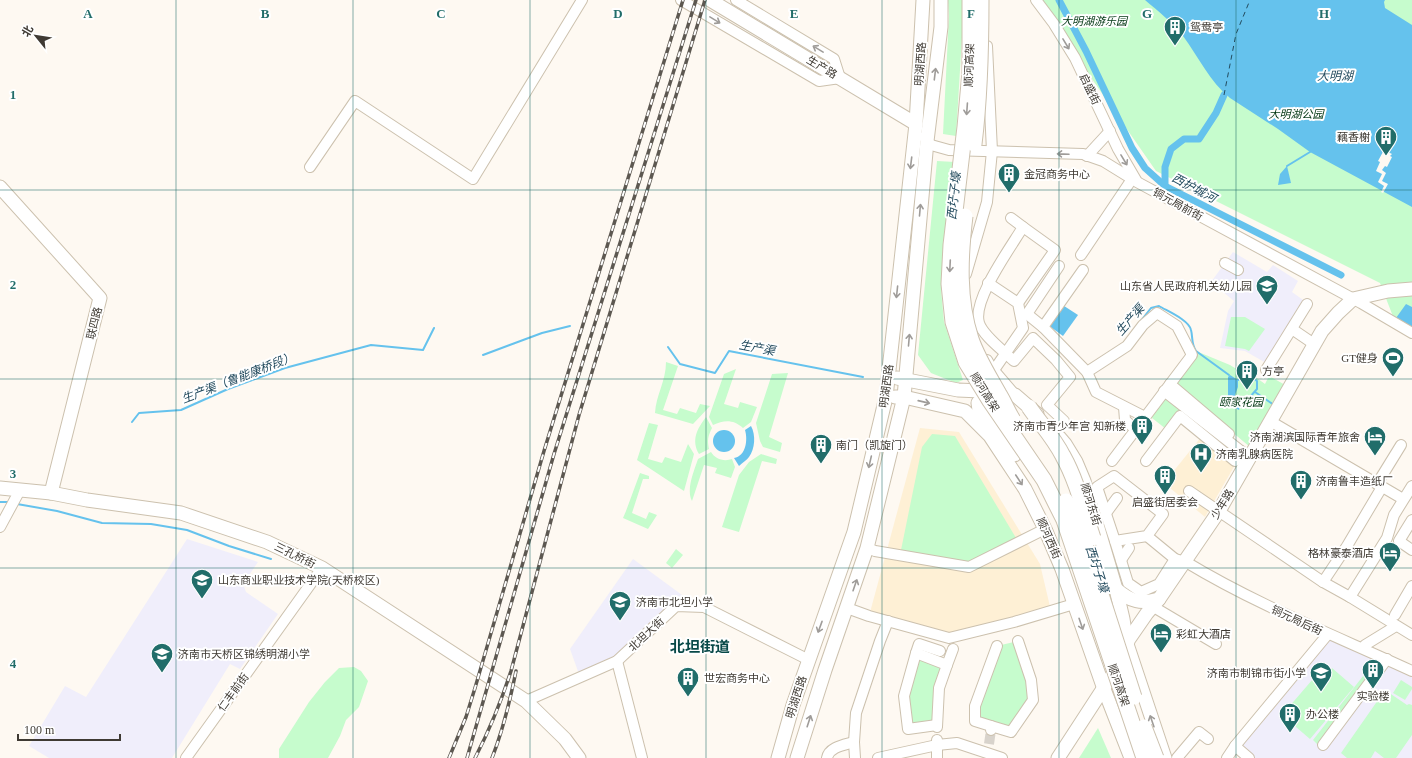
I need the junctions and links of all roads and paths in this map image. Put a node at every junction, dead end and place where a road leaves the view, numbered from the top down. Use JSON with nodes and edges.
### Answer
{"nodes":[{"id":1,"x":582,"y":0,"type":"edge"},
{"id":2,"x":681,"y":0,"type":"edge"},
{"id":3,"x":710,"y":0,"type":"edge"},
{"id":4,"x":736,"y":0,"type":"edge"},
{"id":5,"x":923,"y":0,"type":"edge"},
{"id":6,"x":941,"y":0,"type":"edge"},
{"id":7,"x":970,"y":0,"type":"edge"},
{"id":8,"x":981,"y":0,"type":"edge"},
{"id":9,"x":985,"y":0,"type":"edge"},
{"id":10,"x":1036,"y":0,"type":"edge"},
{"id":11,"x":840,"y":78,"type":"junction"},
{"id":12,"x":916,"y":124,"type":"junction"},
{"id":13,"x":1110,"y":131,"type":"junction"},
{"id":14,"x":927,"y":141,"type":"junction"},
{"id":15,"x":992,"y":151,"type":"junction"},
{"id":16,"x":1087,"y":156,"type":"junction"},
{"id":17,"x":310,"y":167,"type":"dead end"},
{"id":18,"x":1135,"y":180,"type":"junction"},
{"id":19,"x":0,"y":187,"type":"edge"},
{"id":20,"x":1011,"y":218,"type":"dead end"},
{"id":21,"x":1024,"y":227,"type":"junction"},
{"id":22,"x":1081,"y":255,"type":"dead end"},
{"id":23,"x":1225,"y":263,"type":"dead end"},
{"id":24,"x":1059,"y":266,"type":"dead end"},
{"id":25,"x":1083,"y":270,"type":"dead end"},
{"id":26,"x":1238,"y":270,"type":"dead end"},
{"id":27,"x":988,"y":283,"type":"junction"},
{"id":28,"x":1412,"y":289,"type":"edge"},
{"id":29,"x":1353,"y":300,"type":"junction"},
{"id":30,"x":1018,"y":302,"type":"junction"},
{"id":31,"x":1307,"y":304,"type":"dead end"},
{"id":32,"x":1043,"y":327,"type":"junction"},
{"id":33,"x":1023,"y":328,"type":"junction"},
{"id":34,"x":1292,"y":329,"type":"junction"},
{"id":35,"x":1412,"y":332,"type":"edge"},
{"id":36,"x":1032,"y":338,"type":"junction"},
{"id":37,"x":1314,"y":344,"type":"junction"},
{"id":38,"x":1005,"y":352,"type":"junction"},
{"id":39,"x":994,"y":370,"type":"junction"},
{"id":40,"x":1266,"y":370,"type":"dead end"},
{"id":41,"x":1087,"y":372,"type":"junction"},
{"id":42,"x":888,"y":377,"type":"junction"},
{"id":43,"x":905,"y":379,"type":"junction"},
{"id":44,"x":1167,"y":388,"type":"junction"},
{"id":45,"x":1009,"y":393,"type":"junction"},
{"id":46,"x":886,"y":397,"type":"junction"},
{"id":47,"x":904,"y":397,"type":"junction"},
{"id":48,"x":979,"y":403,"type":"junction"},
{"id":49,"x":1029,"y":407,"type":"junction"},
{"id":50,"x":1124,"y":407,"type":"junction"},
{"id":51,"x":1145,"y":417,"type":"junction"},
{"id":52,"x":1064,"y":421,"type":"dead end"},
{"id":53,"x":1270,"y":421,"type":"junction"},
{"id":54,"x":978,"y":424,"type":"junction"},
{"id":55,"x":1136,"y":430,"type":"junction"},
{"id":56,"x":990,"y":436,"type":"junction"},
{"id":57,"x":1400,"y":445,"type":"dead end"},
{"id":58,"x":1247,"y":454,"type":"junction"},
{"id":59,"x":1018,"y":459,"type":"junction"},
{"id":60,"x":1112,"y":461,"type":"dead end"},
{"id":61,"x":1149,"y":463,"type":"dead end"},
{"id":62,"x":1379,"y":485,"type":"junction"},
{"id":63,"x":1412,"y":486,"type":"edge"},
{"id":64,"x":0,"y":488,"type":"edge"},
{"id":65,"x":1092,"y":489,"type":"junction"},
{"id":66,"x":20,"y":490,"type":"junction"},
{"id":67,"x":1188,"y":491,"type":"dead end"},
{"id":68,"x":51,"y":493,"type":"junction"},
{"id":69,"x":1117,"y":498,"type":"dead end"},
{"id":70,"x":1403,"y":499,"type":"junction"},
{"id":71,"x":1219,"y":511,"type":"junction"},
{"id":72,"x":1106,"y":513,"type":"junction"},
{"id":73,"x":1412,"y":520,"type":"edge"},
{"id":74,"x":0,"y":527,"type":"edge"},
{"id":75,"x":1045,"y":529,"type":"junction"},
{"id":76,"x":1147,"y":536,"type":"junction"},
{"id":77,"x":1115,"y":541,"type":"junction"},
{"id":78,"x":867,"y":548,"type":"junction"},
{"id":79,"x":1129,"y":548,"type":"dead end"},
{"id":80,"x":1412,"y":550,"type":"edge"},
{"id":81,"x":1121,"y":560,"type":"junction"},
{"id":82,"x":1180,"y":560,"type":"junction"},
{"id":83,"x":322,"y":568,"type":"junction"},
{"id":84,"x":1323,"y":582,"type":"junction"},
{"id":85,"x":1412,"y":586,"type":"edge"},
{"id":86,"x":1116,"y":589,"type":"junction"},
{"id":87,"x":1350,"y":597,"type":"junction"},
{"id":88,"x":1156,"y":603,"type":"junction"},
{"id":89,"x":1074,"y":604,"type":"junction"},
{"id":90,"x":847,"y":608,"type":"junction"},
{"id":91,"x":1395,"y":615,"type":"dead end"},
{"id":92,"x":888,"y":621,"type":"junction"},
{"id":93,"x":1396,"y":626,"type":"junction"},
{"id":94,"x":1328,"y":634,"type":"junction"},
{"id":95,"x":1412,"y":636,"type":"edge"},
{"id":96,"x":1018,"y":641,"type":"dead end"},
{"id":97,"x":1216,"y":644,"type":"dead end"},
{"id":98,"x":997,"y":646,"type":"dead end"},
{"id":99,"x":1363,"y":648,"type":"junction"},
{"id":100,"x":953,"y":649,"type":"dead end"},
{"id":101,"x":1124,"y":649,"type":"junction"},
{"id":102,"x":940,"y":651,"type":"dead end"},
{"id":103,"x":916,"y":653,"type":"junction"},
{"id":104,"x":1387,"y":659,"type":"junction"},
{"id":105,"x":809,"y":660,"type":"junction"},
{"id":106,"x":617,"y":661,"type":"junction"},
{"id":107,"x":947,"y":665,"type":"junction"},
{"id":108,"x":1412,"y":671,"type":"edge"},
{"id":109,"x":1120,"y":675,"type":"junction"},
{"id":110,"x":1104,"y":689,"type":"junction"},
{"id":111,"x":526,"y":701,"type":"junction"},
{"id":112,"x":1208,"y":739,"type":"dead end"},
{"id":113,"x":854,"y":742,"type":"junction"},
{"id":114,"x":937,"y":742,"type":"junction"},
{"id":115,"x":1324,"y":745,"type":"dead end"},
{"id":116,"x":1235,"y":746,"type":"junction"},
{"id":117,"x":186,"y":758,"type":"edge"},
{"id":118,"x":579,"y":758,"type":"edge"},
{"id":119,"x":642,"y":758,"type":"edge"},
{"id":120,"x":778,"y":758,"type":"edge"},
{"id":121,"x":797,"y":758,"type":"edge"},
{"id":122,"x":827,"y":758,"type":"edge"},
{"id":123,"x":855,"y":758,"type":"edge"},
{"id":124,"x":878,"y":758,"type":"edge"},
{"id":125,"x":937,"y":758,"type":"edge"},
{"id":126,"x":1002,"y":758,"type":"edge"},
{"id":127,"x":1058,"y":758,"type":"edge"},
{"id":128,"x":1131,"y":758,"type":"edge"},
{"id":129,"x":1144,"y":758,"type":"edge"},
{"id":130,"x":1156,"y":758,"type":"edge"},
{"id":131,"x":1165,"y":758,"type":"edge"},
{"id":132,"x":1177,"y":758,"type":"edge"},
{"id":133,"x":1227,"y":758,"type":"edge"},
{"id":134,"x":1249,"y":758,"type":"edge"}],
"edges":[{"from":1,"to":17,"type":"street"},
{"from":2,"to":11,"type":"street","one_way":true},
{"from":3,"to":11,"type":"main road","name":"生产路"},
{"from":11,"to":4,"type":"street","one_way":true},
{"from":5,"to":12,"type":"main road","name":"明湖西路"},
{"from":14,"to":6,"type":"main road","name":"明湖西路","one_way":true},
{"from":7,"to":109,"type":"highway","name":"顺河高架","one_way":true,"bridge":true},
{"from":8,"to":109,"type":"highway","name":"顺河高架","bridge":true},
{"from":9,"to":15,"type":"street"},
{"from":10,"to":13,"type":"street","name":"启盛街","one_way":true},
{"from":11,"to":12,"type":"main road","name":"生产路"},
{"from":12,"to":14,"type":"street","name":"生产路"},
{"from":12,"to":42,"type":"main road","name":"明湖西路","one_way":true},
{"from":13,"to":16,"type":"street"},
{"from":13,"to":18,"type":"street","name":"启盛街","one_way":true},
{"from":14,"to":15,"type":"street","name":"铜元局前街"},
{"from":43,"to":14,"type":"main road","name":"明湖西路","one_way":true},
{"from":16,"to":15,"type":"street","name":"铜元局前街","one_way":true},
{"from":15,"to":39,"type":"street"},
{"from":16,"to":18,"type":"street","name":"铜元局前街"},
{"from":18,"to":22,"type":"street"},
{"from":18,"to":29,"type":"street","name":"铜元局前街"},
{"from":19,"to":68,"type":"main road","name":"联四路"},
{"from":20,"to":21,"type":"street"},
{"from":21,"to":27,"type":"street"},
{"from":21,"to":30,"type":"street"},
{"from":23,"to":26,"type":"street"},
{"from":24,"to":32,"type":"street"},
{"from":25,"to":32,"type":"street"},
{"from":27,"to":30,"type":"street"},
{"from":27,"to":38,"type":"street"},
{"from":28,"to":29,"type":"main road","name":"少年路"},
{"from":29,"to":35,"type":"street","name":"铜元局前街"},
{"from":29,"to":37,"type":"main road","name":"少年路"},
{"from":30,"to":33,"type":"street"},
{"from":31,"to":34,"type":"street"},
{"from":32,"to":41,"type":"street"},
{"from":33,"to":36,"type":"street"},
{"from":33,"to":38,"type":"street"},
{"from":34,"to":37,"type":"street"},
{"from":34,"to":40,"type":"street"},
{"from":36,"to":38,"type":"street"},
{"from":36,"to":52,"type":"street"},
{"from":37,"to":53,"type":"main road","name":"少年路"},
{"from":38,"to":39,"type":"street"},
{"from":39,"to":45,"type":"street"},
{"from":41,"to":44,"type":"street"},
{"from":41,"to":50,"type":"street"},
{"from":42,"to":43,"type":"main road"},
{"from":42,"to":46,"type":"main road","name":"明湖西路"},
{"from":43,"to":45,"type":"main road"},
{"from":43,"to":47,"type":"main road","name":"明湖西路"},
{"from":44,"to":51,"type":"street"},
{"from":44,"to":58,"type":"street"},
{"from":45,"to":48,"type":"main road"},
{"from":45,"to":49,"type":"main road","name":"顺河东街"},
{"from":46,"to":47,"type":"main road","name":"顺河西街"},
{"from":46,"to":105,"type":"main road","name":"明湖西路","one_way":true},
{"from":47,"to":54,"type":"main road","name":"顺河西街","one_way":true},
{"from":47,"to":78,"type":"main road","name":"明湖西路"},
{"from":48,"to":54,"type":"main road"},
{"from":48,"to":59,"type":"highway"},
{"from":49,"to":65,"type":"main road","name":"顺河东街"},
{"from":49,"to":109,"type":"highway","bridge":true},
{"from":50,"to":51,"type":"street"},
{"from":50,"to":55,"type":"street"},
{"from":51,"to":55,"type":"street"},
{"from":53,"to":58,"type":"main road","name":"少年路"},
{"from":53,"to":62,"type":"street"},
{"from":54,"to":56,"type":"main road","name":"顺河西街"},
{"from":55,"to":60,"type":"street"},
{"from":56,"to":59,"type":"highway"},
{"from":56,"to":75,"type":"main road","name":"顺河西街","one_way":true},
{"from":57,"to":62,"type":"street"},
{"from":58,"to":61,"type":"street"},
{"from":58,"to":71,"type":"main road","name":"少年路"},
{"from":59,"to":109,"type":"highway","bridge":true},
{"from":62,"to":70,"type":"street"},
{"from":62,"to":84,"type":"street"},
{"from":63,"to":70,"type":"street"},
{"from":64,"to":66,"type":"main road","name":"三孔桥街"},
{"from":65,"to":72,"type":"street"},
{"from":65,"to":76,"type":"street"},
{"from":65,"to":86,"type":"main road","name":"顺河东街"},
{"from":66,"to":68,"type":"main road","name":"三孔桥街"},
{"from":66,"to":74,"type":"street"},
{"from":67,"to":71,"type":"street"},
{"from":68,"to":83,"type":"main road","name":"三孔桥街"},
{"from":69,"to":72,"type":"street"},
{"from":70,"to":87,"type":"street"},
{"from":71,"to":82,"type":"main road","name":"少年路"},
{"from":71,"to":84,"type":"street"},
{"from":72,"to":77,"type":"street"},
{"from":73,"to":80,"type":"street"},
{"from":75,"to":78,"type":"street"},
{"from":75,"to":89,"type":"main road","name":"顺河西街"},
{"from":76,"to":77,"type":"street"},
{"from":76,"to":82,"type":"street","name":"铜元局后街"},
{"from":77,"to":81,"type":"street"},
{"from":90,"to":78,"type":"main road","name":"明湖西路","one_way":true},
{"from":79,"to":81,"type":"street"},
{"from":81,"to":82,"type":"street"},
{"from":82,"to":88,"type":"main road","name":"少年路"},
{"from":82,"to":94,"type":"street","name":"铜元局后街"},
{"from":83,"to":111,"type":"main road","name":"三孔桥街"},
{"from":83,"to":117,"type":"street","name":"仁丰前街"},
{"from":84,"to":87,"type":"street"},
{"from":85,"to":91,"type":"street"},
{"from":86,"to":88,"type":"main road"},
{"from":86,"to":101,"type":"main road","name":"顺河东街"},
{"from":87,"to":93,"type":"street"},
{"from":88,"to":97,"type":"street"},
{"from":88,"to":101,"type":"main road","name":"少年路"},
{"from":89,"to":92,"type":"street"},
{"from":89,"to":110,"type":"main road","name":"顺河西街","one_way":true},
{"from":90,"to":92,"type":"street"},
{"from":121,"to":90,"type":"main road","name":"明湖西路","one_way":true},
{"from":92,"to":113,"type":"street"},
{"from":93,"to":95,"type":"street"},
{"from":93,"to":99,"type":"street"},
{"from":94,"to":99,"type":"street","name":"铜元局后街"},
{"from":94,"to":116,"type":"street"},
{"from":96,"to":98,"type":"street"},
{"from":99,"to":104,"type":"street","name":"铜元局后街"},
{"from":100,"to":107,"type":"street"},
{"from":101,"to":109,"type":"main road","name":"少年路","bridge":true},
{"from":131,"to":101,"type":"main road","name":"顺河东街","one_way":true},
{"from":102,"to":103,"type":"street"},
{"from":103,"to":107,"type":"street"},
{"from":103,"to":107,"type":"street"},
{"from":104,"to":108,"type":"street","name":"铜元局后街"},
{"from":104,"to":115,"type":"street"},
{"from":105,"to":106,"type":"street","name":"北坦大街"},
{"from":105,"to":120,"type":"main road","name":"明湖西路"},
{"from":106,"to":111,"type":"street","name":"北坦大街"},
{"from":106,"to":119,"type":"street"},
{"from":109,"to":110,"type":"main road","name":"少年路"},
{"from":109,"to":129,"type":"highway","name":"顺河高架","bridge":true},
{"from":109,"to":130,"type":"highway","name":"顺河高架","bridge":true},
{"from":110,"to":127,"type":"main road","name":"少年路"},
{"from":110,"to":128,"type":"main road","name":"顺河西街"},
{"from":111,"to":118,"type":"main road","name":"三孔桥街"},
{"from":112,"to":132,"type":"street"},
{"from":113,"to":122,"type":"street"},
{"from":113,"to":123,"type":"street"},
{"from":114,"to":124,"type":"street"},
{"from":114,"to":125,"type":"street"},
{"from":114,"to":126,"type":"street"},
{"from":116,"to":133,"type":"street"},
{"from":116,"to":134,"type":"street"}]}
